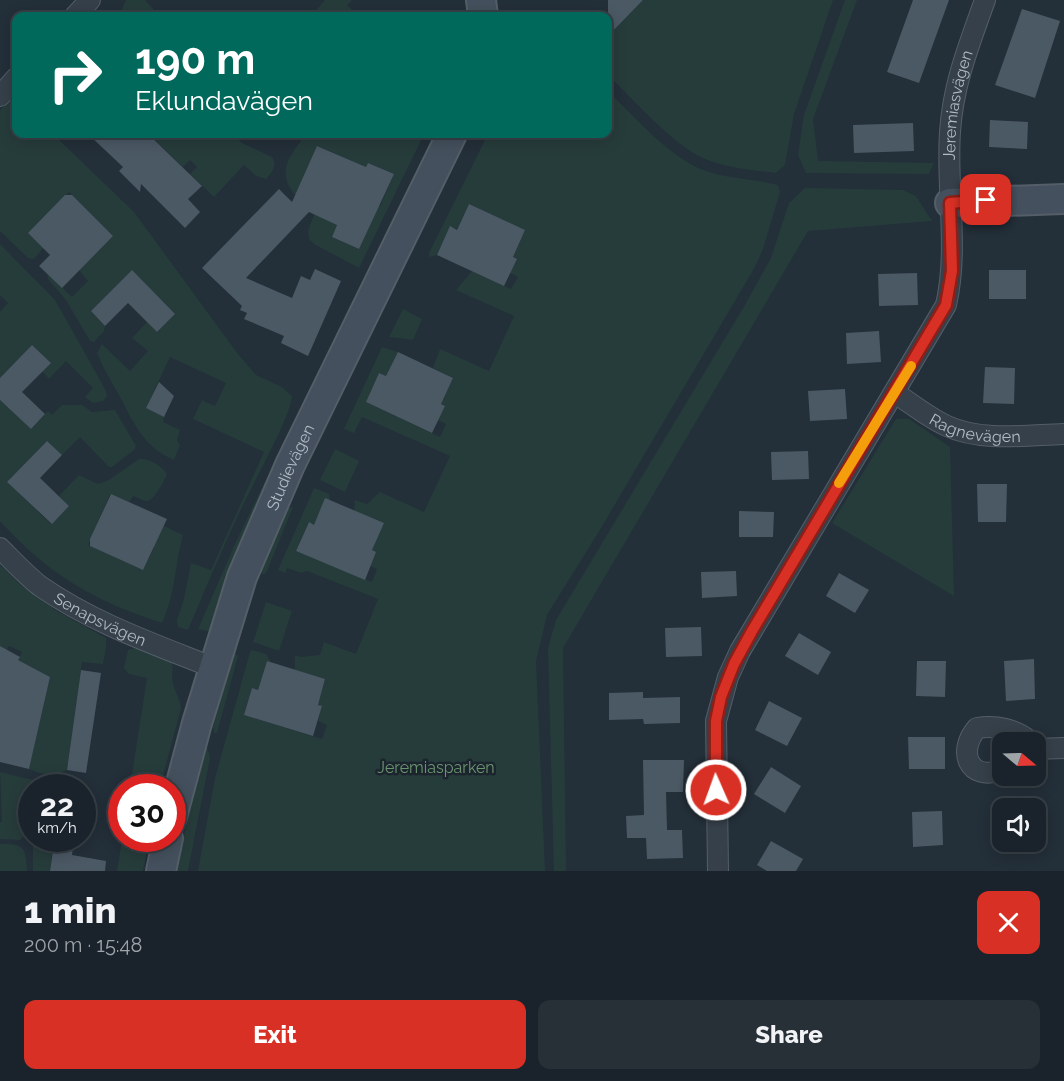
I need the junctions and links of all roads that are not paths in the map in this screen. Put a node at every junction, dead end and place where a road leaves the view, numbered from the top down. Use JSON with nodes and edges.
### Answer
{"nodes":[{"id":1,"x":90,"y":0,"type":"edge"},
{"id":2,"x":986,"y":0,"type":"edge"},
{"id":3,"x":79,"y":12,"type":"edge"},
{"id":4,"x":12,"y":82,"type":"edge"},
{"id":5,"x":0,"y":96,"type":"edge"},
{"id":6,"x":450,"y":138,"type":"edge"},
{"id":7,"x":1064,"y":199,"type":"edge"},
{"id":8,"x":950,"y":203,"type":"junction"},
{"id":9,"x":895,"y":393,"type":"junction"},
{"id":10,"x":1064,"y":434,"type":"edge"},
{"id":11,"x":0,"y":548,"type":"edge"},
{"id":12,"x":214,"y":668,"type":"junction"},
{"id":13,"x":1015,"y":732,"type":"edge"},
{"id":14,"x":1064,"y":748,"type":"edge"},
{"id":15,"x":1046,"y":749,"type":"edge"},
{"id":16,"x":992,"y":772,"type":"edge"},
{"id":17,"x":183,"y":774,"type":"edge"},
{"id":18,"x":165,"y":852,"type":"edge"},
{"id":19,"x":161,"y":871,"type":"edge"},
{"id":20,"x":718,"y":871,"type":"edge"}],
"edges":[{"from":1,"to":3,"type":"street"},
{"from":2,"to":8,"type":"street","name":"Jeremiasvägen"},
{"from":4,"to":5,"type":"street"},
{"from":6,"to":12,"type":"street","name":"Studievägen"},
{"from":7,"to":8,"type":"street"},
{"from":8,"to":9,"type":"street","name":"Jeremiasvägen"},
{"from":9,"to":10,"type":"street","name":"Ragnevägen"},
{"from":9,"to":20,"type":"street","name":"Jeremiasvägen"},
{"from":11,"to":12,"type":"street","name":"Senapsvägen"},
{"from":12,"to":17,"type":"street","name":"Studievägen"},
{"from":13,"to":16,"type":"street"},
{"from":14,"to":15,"type":"street"},
{"from":18,"to":19,"type":"street"}]}
